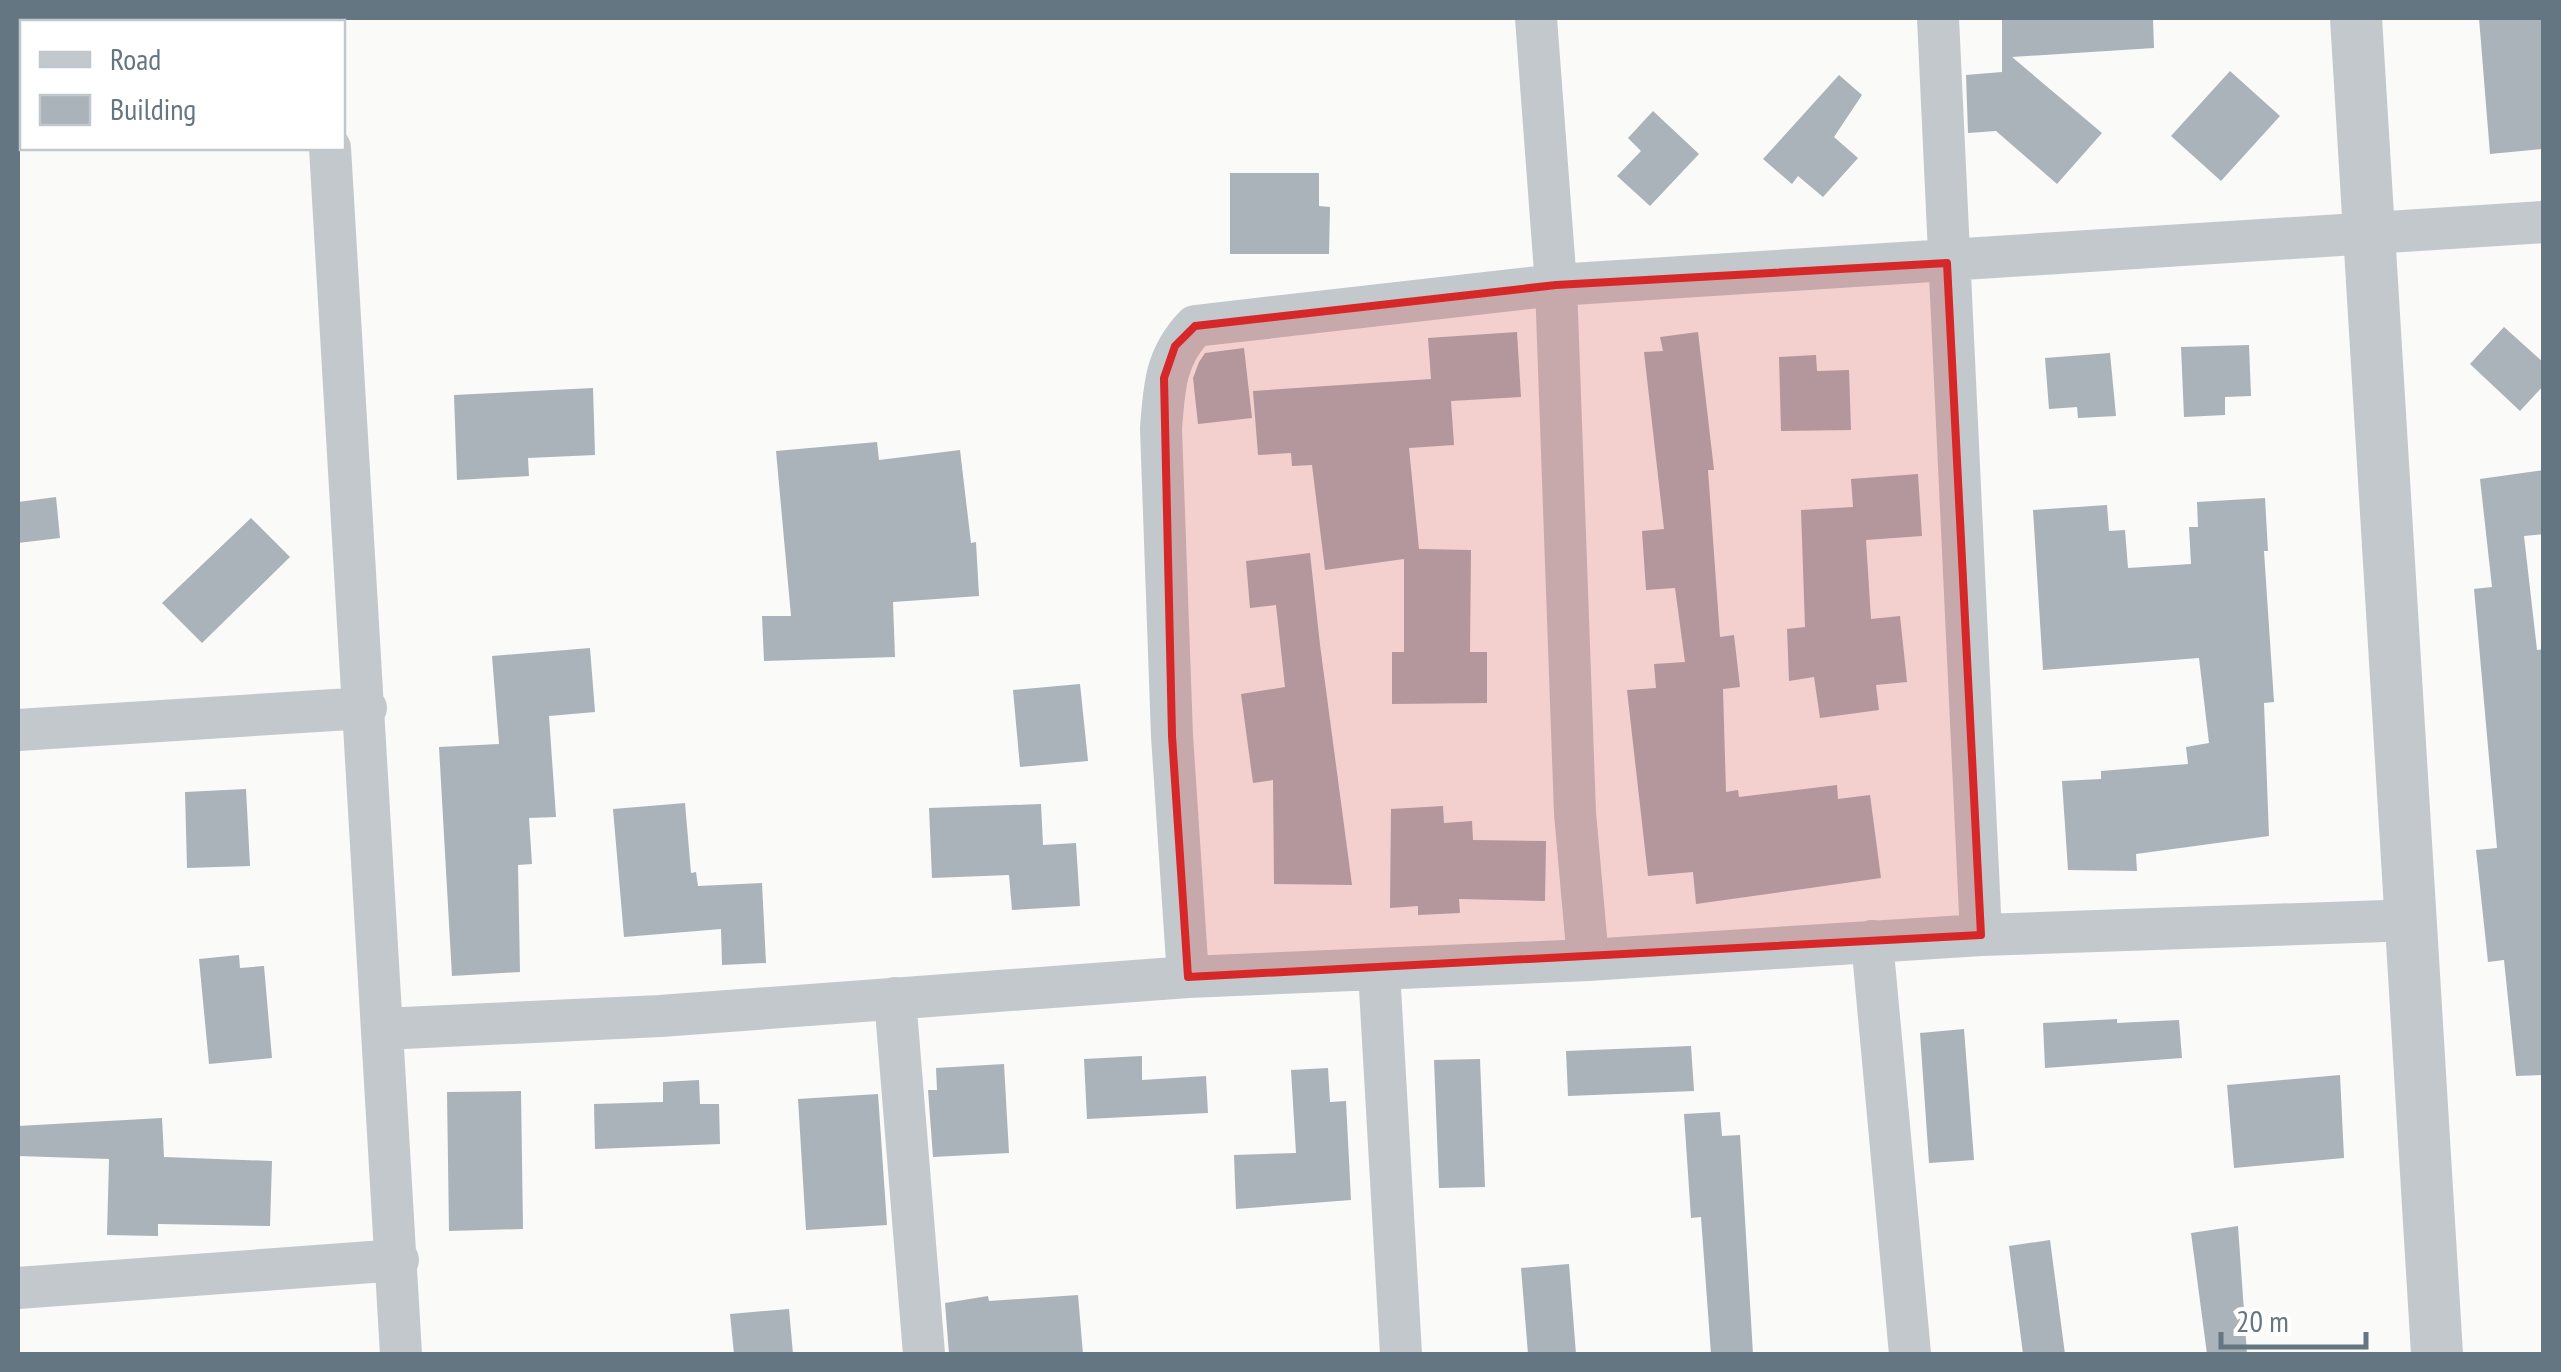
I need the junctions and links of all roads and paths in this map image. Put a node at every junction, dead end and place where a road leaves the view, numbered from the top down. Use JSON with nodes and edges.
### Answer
{"nodes":[{"id":1,"x":1536,"y":18,"type":"edge"},
{"id":2,"x":1938,"y":18,"type":"edge"},
{"id":3,"x":2356,"y":18,"type":"edge"},
{"id":4,"x":330,"y":150,"type":"edge"},
{"id":5,"x":2544,"y":222,"type":"edge"},
{"id":6,"x":2368,"y":235,"type":"junction"},
{"id":7,"x":1947,"y":263,"type":"junction"},
{"id":8,"x":1556,"y":285,"type":"junction"},
{"id":9,"x":366,"y":708,"type":"junction"},
{"id":10,"x":18,"y":730,"type":"edge"},
{"id":11,"x":2414,"y":920,"type":"junction"},
{"id":12,"x":1981,"y":935,"type":"junction"},
{"id":13,"x":1872,"y":942,"type":"junction"},
{"id":14,"x":1588,"y":960,"type":"junction"},
{"id":15,"x":1380,"y":970,"type":"junction"},
{"id":16,"x":1188,"y":977,"type":"junction"},
{"id":17,"x":895,"y":998,"type":"junction"},
{"id":18,"x":382,"y":1029,"type":"junction"},
{"id":19,"x":398,"y":1260,"type":"junction"},
{"id":20,"x":18,"y":1288,"type":"edge"},
{"id":21,"x":401,"y":1354,"type":"edge"},
{"id":22,"x":924,"y":1354,"type":"edge"},
{"id":23,"x":1400,"y":1354,"type":"edge"},
{"id":24,"x":1910,"y":1354,"type":"edge"},
{"id":25,"x":2437,"y":1354,"type":"edge"}],
"edges":[{"from":1,"to":8,"type":"street"},
{"from":2,"to":7,"type":"street"},
{"from":3,"to":6,"type":"street"},
{"from":4,"to":9,"type":"street"},
{"from":5,"to":6,"type":"street"},
{"from":6,"to":7,"type":"street"},
{"from":6,"to":11,"type":"street"},
{"from":7,"to":8,"type":"street"},
{"from":7,"to":12,"type":"street"},
{"from":8,"to":14,"type":"street"},
{"from":8,"to":16,"type":"street"},
{"from":9,"to":10,"type":"street"},
{"from":9,"to":18,"type":"street"},
{"from":11,"to":12,"type":"street"},
{"from":11,"to":25,"type":"street"},
{"from":12,"to":13,"type":"street"},
{"from":13,"to":14,"type":"street"},
{"from":13,"to":24,"type":"street"},
{"from":14,"to":15,"type":"street"},
{"from":15,"to":16,"type":"street"},
{"from":15,"to":23,"type":"street"},
{"from":16,"to":17,"type":"street"},
{"from":17,"to":18,"type":"street"},
{"from":17,"to":22,"type":"street"},
{"from":18,"to":19,"type":"street"},
{"from":19,"to":20,"type":"street"},
{"from":19,"to":21,"type":"street"}]}
